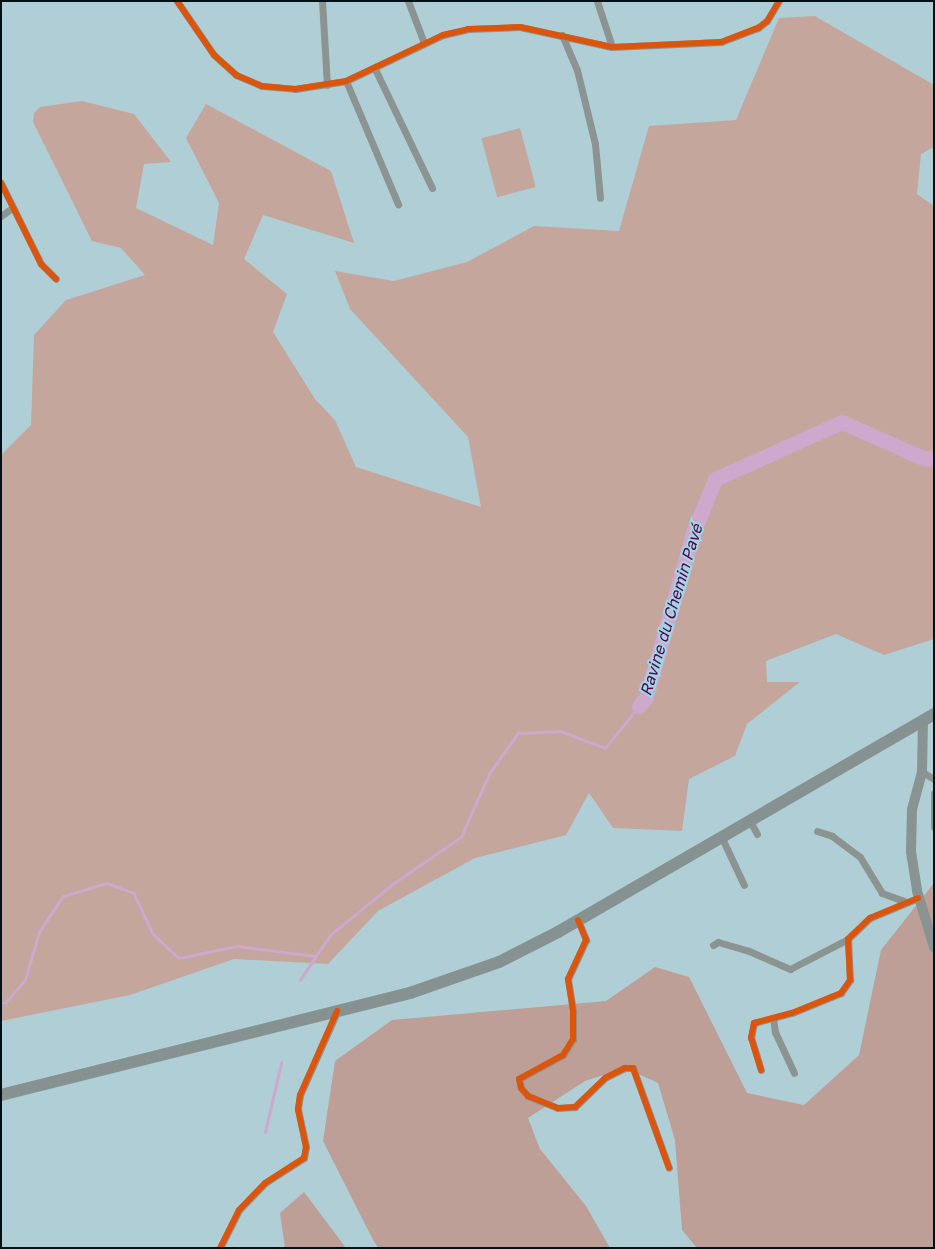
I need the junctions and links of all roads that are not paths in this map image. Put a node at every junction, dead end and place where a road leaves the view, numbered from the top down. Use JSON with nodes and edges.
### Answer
{"nodes":[{"id":1,"x":177,"y":1,"type":"edge"},
{"id":2,"x":322,"y":1,"type":"edge"},
{"id":3,"x":408,"y":1,"type":"edge"},
{"id":4,"x":597,"y":1,"type":"edge"},
{"id":5,"x":779,"y":1,"type":"edge"},
{"id":6,"x":562,"y":35,"type":"junction"},
{"id":7,"x":424,"y":43,"type":"junction"},
{"id":8,"x":612,"y":48,"type":"junction"},
{"id":9,"x":375,"y":69,"type":"junction"},
{"id":10,"x":346,"y":80,"type":"junction"},
{"id":11,"x":327,"y":85,"type":"junction"},
{"id":12,"x":1,"y":183,"type":"edge"},
{"id":13,"x":432,"y":188,"type":"dead end"},
{"id":14,"x":600,"y":198,"type":"dead end"},
{"id":15,"x":398,"y":204,"type":"dead end"},
{"id":16,"x":12,"y":208,"type":"junction"},
{"id":17,"x":1,"y":216,"type":"edge"},
{"id":18,"x":56,"y":278,"type":"dead end"},
{"id":19,"x":928,"y":717,"type":"edge"},
{"id":20,"x":922,"y":772,"type":"junction"},
{"id":21,"x":934,"y":779,"type":"edge"},
{"id":22,"x":934,"y":793,"type":"edge"},
{"id":23,"x":750,"y":819,"type":"junction"},
{"id":24,"x":934,"y":827,"type":"edge"},
{"id":25,"x":817,"y":831,"type":"dead end"},
{"id":26,"x":758,"y":834,"type":"dead end"},
{"id":27,"x":721,"y":836,"type":"junction"},
{"id":28,"x":744,"y":885,"type":"dead end"},
{"id":29,"x":918,"y":898,"type":"junction"},
{"id":30,"x":904,"y":902,"type":"junction"},
{"id":31,"x":578,"y":920,"type":"junction"},
{"id":32,"x":848,"y":939,"type":"junction"},
{"id":33,"x":713,"y":945,"type":"dead end"},
{"id":34,"x":934,"y":947,"type":"edge"},
{"id":35,"x":337,"y":1011,"type":"junction"},
{"id":36,"x":773,"y":1018,"type":"junction"},
{"id":37,"x":761,"y":1070,"type":"dead end"},
{"id":38,"x":794,"y":1073,"type":"dead end"},
{"id":39,"x":1,"y":1095,"type":"edge"},
{"id":40,"x":669,"y":1168,"type":"dead end"},
{"id":41,"x":220,"y":1248,"type":"edge"}],
"edges":[{"from":1,"to":11,"type":"street"},
{"from":2,"to":11,"type":"street"},
{"from":3,"to":7,"type":"street"},
{"from":4,"to":8,"type":"street"},
{"from":5,"to":8,"type":"street"},
{"from":6,"to":7,"type":"street"},
{"from":6,"to":8,"type":"street"},
{"from":6,"to":14,"type":"street"},
{"from":7,"to":9,"type":"street"},
{"from":9,"to":10,"type":"street"},
{"from":9,"to":13,"type":"street"},
{"from":10,"to":11,"type":"street"},
{"from":10,"to":15,"type":"street"},
{"from":12,"to":16,"type":"street"},
{"from":16,"to":17,"type":"street"},
{"from":16,"to":18,"type":"street"},
{"from":19,"to":20,"type":"main road"},
{"from":19,"to":23,"type":"highway"},
{"from":20,"to":21,"type":"street"},
{"from":20,"to":29,"type":"main road"},
{"from":22,"to":24,"type":"street"},
{"from":23,"to":26,"type":"street"},
{"from":23,"to":27,"type":"highway"},
{"from":25,"to":30,"type":"street"},
{"from":27,"to":28,"type":"street"},
{"from":27,"to":31,"type":"highway"},
{"from":29,"to":30,"type":"street"},
{"from":29,"to":34,"type":"main road"},
{"from":30,"to":32,"type":"street"},
{"from":31,"to":35,"type":"highway"},
{"from":31,"to":40,"type":"street"},
{"from":32,"to":33,"type":"street"},
{"from":32,"to":36,"type":"street"},
{"from":35,"to":39,"type":"highway"},
{"from":35,"to":41,"type":"street"},
{"from":36,"to":37,"type":"street"},
{"from":36,"to":38,"type":"street"}]}
